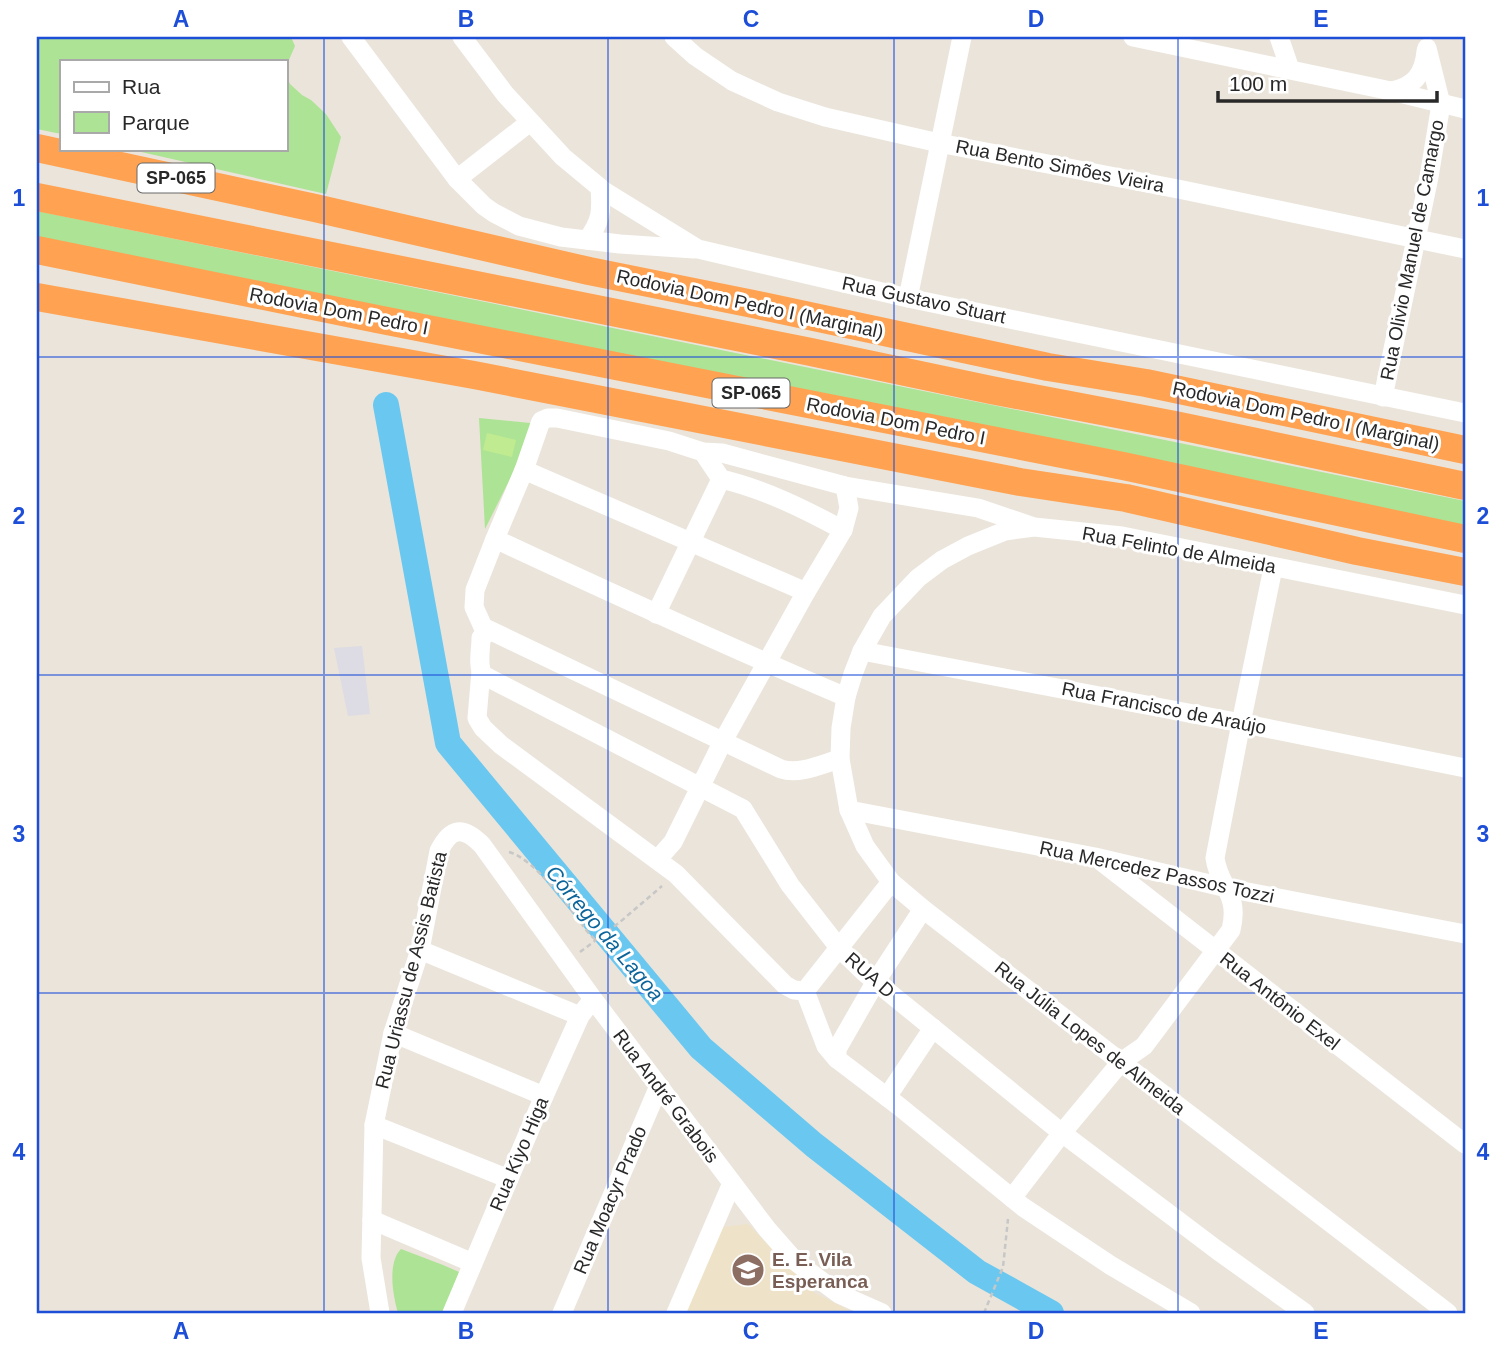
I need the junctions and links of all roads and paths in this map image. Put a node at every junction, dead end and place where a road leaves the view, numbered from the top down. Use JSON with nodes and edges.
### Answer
{"nodes":[{"id":1,"x":351,"y":37,"type":"edge"},
{"id":2,"x":462,"y":37,"type":"edge"},
{"id":3,"x":674,"y":37,"type":"edge"},
{"id":4,"x":962,"y":37,"type":"edge"},
{"id":5,"x":1133,"y":37,"type":"edge"},
{"id":6,"x":1279,"y":37,"type":"edge"},
{"id":7,"x":1425,"y":43,"type":"edge"},
{"id":8,"x":1290,"y":69,"type":"junction"},
{"id":9,"x":1391,"y":91,"type":"junction"},
{"id":10,"x":1441,"y":104,"type":"junction"},
{"id":11,"x":1465,"y":109,"type":"edge"},
{"id":12,"x":530,"y":122,"type":"junction"},
{"id":13,"x":940,"y":143,"type":"junction"},
{"id":14,"x":37,"y":148,"type":"edge"},
{"id":15,"x":37,"y":167,"type":"edge"},
{"id":16,"x":457,"y":179,"type":"junction"},
{"id":17,"x":600,"y":188,"type":"junction"},
{"id":18,"x":37,"y":197,"type":"edge"},
{"id":19,"x":315,"y":208,"type":"junction"},
{"id":20,"x":1416,"y":239,"type":"junction"},
{"id":21,"x":587,"y":240,"type":"junction"},
{"id":22,"x":698,"y":249,"type":"junction"},
{"id":23,"x":1465,"y":249,"type":"edge"},
{"id":24,"x":37,"y":250,"type":"edge"},
{"id":25,"x":37,"y":287,"type":"edge"},
{"id":26,"x":37,"y":297,"type":"edge"},
{"id":27,"x":908,"y":298,"type":"junction"},
{"id":28,"x":163,"y":321,"type":"junction"},
{"id":29,"x":1383,"y":397,"type":"junction"},
{"id":30,"x":1465,"y":413,"type":"edge"},
{"id":31,"x":1465,"y":450,"type":"edge"},
{"id":32,"x":703,"y":452,"type":"junction"},
{"id":33,"x":524,"y":470,"type":"junction"},
{"id":34,"x":721,"y":479,"type":"junction"},
{"id":35,"x":845,"y":486,"type":"junction"},
{"id":36,"x":1465,"y":486,"type":"edge"},
{"id":37,"x":966,"y":506,"type":"junction"},
{"id":38,"x":1034,"y":527,"type":"junction"},
{"id":39,"x":843,"y":530,"type":"junction"},
{"id":40,"x":495,"y":539,"type":"junction"},
{"id":41,"x":1465,"y":539,"type":"edge"},
{"id":42,"x":980,"y":541,"type":"junction"},
{"id":43,"x":690,"y":543,"type":"junction"},
{"id":44,"x":1273,"y":568,"type":"junction"},
{"id":45,"x":1465,"y":572,"type":"edge"},
{"id":46,"x":806,"y":592,"type":"junction"},
{"id":47,"x":1465,"y":605,"type":"edge"},
{"id":48,"x":656,"y":614,"type":"junction"},
{"id":49,"x":489,"y":631,"type":"junction"},
{"id":50,"x":862,"y":651,"type":"junction"},
{"id":51,"x":767,"y":664,"type":"junction"},
{"id":52,"x":481,"y":671,"type":"junction"},
{"id":53,"x":846,"y":697,"type":"junction"},
{"id":54,"x":1241,"y":723,"type":"junction"},
{"id":55,"x":723,"y":741,"type":"junction"},
{"id":56,"x":840,"y":759,"type":"junction"},
{"id":57,"x":1465,"y":768,"type":"edge"},
{"id":58,"x":701,"y":787,"type":"junction"},
{"id":59,"x":849,"y":810,"type":"junction"},
{"id":60,"x":482,"y":845,"type":"junction"},
{"id":61,"x":1095,"y":857,"type":"junction"},
{"id":62,"x":657,"y":860,"type":"junction"},
{"id":63,"x":676,"y":874,"type":"junction"},
{"id":64,"x":891,"y":881,"type":"junction"},
{"id":65,"x":1227,"y":888,"type":"junction"},
{"id":66,"x":923,"y":909,"type":"junction"},
{"id":67,"x":1461,"y":936,"type":"edge"},
{"id":68,"x":598,"y":940,"type":"junction"},
{"id":69,"x":839,"y":949,"type":"junction"},
{"id":70,"x":420,"y":950,"type":"junction"},
{"id":71,"x":1216,"y":951,"type":"junction"},
{"id":72,"x":565,"y":960,"type":"junction"},
{"id":73,"x":876,"y":981,"type":"junction"},
{"id":74,"x":805,"y":991,"type":"junction"},
{"id":75,"x":593,"y":999,"type":"junction"},
{"id":76,"x":580,"y":1016,"type":"junction"},
{"id":77,"x":933,"y":1028,"type":"junction"},
{"id":78,"x":393,"y":1033,"type":"junction"},
{"id":79,"x":837,"y":1059,"type":"junction"},
{"id":80,"x":1121,"y":1062,"type":"junction"},
{"id":81,"x":659,"y":1086,"type":"junction"},
{"id":82,"x":544,"y":1096,"type":"junction"},
{"id":83,"x":887,"y":1097,"type":"junction"},
{"id":84,"x":374,"y":1125,"type":"junction"},
{"id":85,"x":1062,"y":1133,"type":"junction"},
{"id":86,"x":1465,"y":1144,"type":"edge"},
{"id":87,"x":509,"y":1179,"type":"junction"},
{"id":88,"x":732,"y":1183,"type":"junction"},
{"id":89,"x":1012,"y":1198,"type":"junction"},
{"id":90,"x":372,"y":1220,"type":"junction"},
{"id":91,"x":473,"y":1263,"type":"junction"},
{"id":92,"x":380,"y":1313,"type":"edge"},
{"id":93,"x":452,"y":1313,"type":"edge"},
{"id":94,"x":562,"y":1313,"type":"edge"},
{"id":95,"x":676,"y":1313,"type":"edge"},
{"id":96,"x":881,"y":1313,"type":"edge"},
{"id":97,"x":984,"y":1313,"type":"edge"},
{"id":98,"x":1191,"y":1313,"type":"edge"},
{"id":99,"x":1305,"y":1313,"type":"edge"},
{"id":100,"x":1448,"y":1313,"type":"edge"}],
"edges":[{"from":1,"to":16,"type":"street"},
{"from":2,"to":12,"type":"street","name":"Rua Gustavo Stuart"},
{"from":3,"to":13,"type":"street","name":"Rua Bento Simões Vieira"},
{"from":4,"to":13,"type":"street"},
{"from":5,"to":8,"type":"street"},
{"from":6,"to":8,"type":"street"},
{"from":7,"to":9,"type":"street"},
{"from":7,"to":10,"type":"street"},
{"from":8,"to":9,"type":"street"},
{"from":9,"to":10,"type":"street"},
{"from":10,"to":11,"type":"street"},
{"from":10,"to":20,"type":"street","name":"Rua Olivio Manuel de Camargo"},
{"from":12,"to":16,"type":"street"},
{"from":12,"to":17,"type":"street","name":"Rua Gustavo Stuart"},
{"from":13,"to":20,"type":"street","name":"Rua Bento Simões Vieira"},
{"from":13,"to":27,"type":"street"},
{"from":14,"to":19,"type":"highway","name":"Rodovia Dom Pedro I (Marginal)","number":"SP-065"},
{"from":15,"to":19,"type":"highway"},
{"from":16,"to":21,"type":"street"},
{"from":17,"to":21,"type":"street"},
{"from":17,"to":22,"type":"street","name":"Rua Gustavo Stuart"},
{"from":18,"to":36,"type":"highway","number":"SP-065"},
{"from":19,"to":31,"type":"highway","name":"Rodovia Dom Pedro I (Marginal)","number":"SP-065"},
{"from":20,"to":23,"type":"street","name":"Rua Bento Simões Vieira"},
{"from":20,"to":29,"type":"street","name":"Rua Olivio Manuel de Camargo"},
{"from":21,"to":22,"type":"street"},
{"from":22,"to":27,"type":"street","name":"Rua Gustavo Stuart"},
{"from":24,"to":41,"type":"highway","name":"Rodovia Dom Pedro I","number":"SP-065"},
{"from":25,"to":28,"type":"highway"},
{"from":26,"to":28,"type":"highway","number":"SP-065"},
{"from":27,"to":29,"type":"street","name":"Rua Gustavo Stuart"},
{"from":28,"to":45,"type":"highway","number":"SP-065"},
{"from":29,"to":30,"type":"street","name":"Rua Gustavo Stuart"},
{"from":32,"to":33,"type":"street"},
{"from":32,"to":34,"type":"street"},
{"from":32,"to":35,"type":"street"},
{"from":33,"to":40,"type":"street"},
{"from":33,"to":43,"type":"street"},
{"from":34,"to":39,"type":"street"},
{"from":34,"to":43,"type":"street"},
{"from":35,"to":37,"type":"street"},
{"from":35,"to":39,"type":"street"},
{"from":37,"to":38,"type":"street"},
{"from":37,"to":42,"type":"street"},
{"from":38,"to":42,"type":"street","name":"Rua Felinto de Almeida"},
{"from":38,"to":44,"type":"street","name":"Rua Felinto de Almeida"},
{"from":39,"to":46,"type":"street"},
{"from":40,"to":48,"type":"street"},
{"from":40,"to":49,"type":"street"},
{"from":42,"to":50,"type":"street","name":"Rua Felinto de Almeida"},
{"from":43,"to":46,"type":"street"},
{"from":43,"to":48,"type":"street"},
{"from":44,"to":47,"type":"street","name":"Rua Felinto de Almeida"},
{"from":44,"to":54,"type":"street"},
{"from":46,"to":51,"type":"street"},
{"from":48,"to":51,"type":"street"},
{"from":49,"to":52,"type":"street"},
{"from":49,"to":55,"type":"street"},
{"from":50,"to":53,"type":"street","name":"Rua Felinto de Almeida"},
{"from":50,"to":54,"type":"street","name":"Rua Francisco de Araújo"},
{"from":51,"to":53,"type":"street"},
{"from":51,"to":55,"type":"street"},
{"from":52,"to":58,"type":"street","name":"RUA D"},
{"from":52,"to":62,"type":"street"},
{"from":53,"to":56,"type":"street","name":"Rua Júlia Lopes de Almeida"},
{"from":54,"to":57,"type":"street","name":"Rua Francisco de Araújo"},
{"from":54,"to":65,"type":"street"},
{"from":55,"to":56,"type":"street"},
{"from":55,"to":58,"type":"street"},
{"from":56,"to":59,"type":"street","name":"Rua Júlia Lopes de Almeida"},
{"from":58,"to":62,"type":"street"},
{"from":58,"to":69,"type":"street","name":"RUA D"},
{"from":59,"to":61,"type":"street","name":"Rua Mercedez Passos Tozzi"},
{"from":59,"to":64,"type":"street","name":"Rua Júlia Lopes de Almeida"},
{"from":60,"to":68,"type":"path"},
{"from":60,"to":70,"type":"street","name":"Rua Uriassu de Assis Batista"},
{"from":60,"to":72,"type":"street","name":"Rua André Grabois"},
{"from":61,"to":65,"type":"street","name":"Rua Mercedez Passos Tozzi"},
{"from":61,"to":71,"type":"street","name":"Rua Antônio Exel"},
{"from":62,"to":63,"type":"street"},
{"from":63,"to":68,"type":"path"},
{"from":63,"to":74,"type":"street"},
{"from":64,"to":66,"type":"street","name":"Rua Júlia Lopes de Almeida"},
{"from":64,"to":69,"type":"street"},
{"from":65,"to":67,"type":"street","name":"Rua Mercedez Passos Tozzi"},
{"from":65,"to":71,"type":"street"},
{"from":66,"to":73,"type":"street"},
{"from":66,"to":80,"type":"street","name":"Rua Júlia Lopes de Almeida"},
{"from":68,"to":72,"type":"path"},
{"from":69,"to":73,"type":"street","name":"RUA D"},
{"from":69,"to":74,"type":"street"},
{"from":70,"to":76,"type":"street"},
{"from":70,"to":78,"type":"street","name":"Rua Uriassu de Assis Batista"},
{"from":71,"to":80,"type":"street"},
{"from":71,"to":86,"type":"street","name":"Rua Antônio Exel"},
{"from":72,"to":75,"type":"street","name":"Rua André Grabois"},
{"from":73,"to":77,"type":"street","name":"RUA D"},
{"from":73,"to":79,"type":"street"},
{"from":74,"to":79,"type":"street"},
{"from":75,"to":76,"type":"street","name":"Rua Kiyo Higa"},
{"from":75,"to":81,"type":"street","name":"Rua André Grabois"},
{"from":76,"to":82,"type":"street","name":"Rua Kiyo Higa"},
{"from":77,"to":83,"type":"street"},
{"from":77,"to":85,"type":"street","name":"RUA D"},
{"from":78,"to":82,"type":"street"},
{"from":78,"to":84,"type":"street","name":"Rua Uriassu de Assis Batista"},
{"from":79,"to":83,"type":"street"},
{"from":80,"to":85,"type":"street"},
{"from":80,"to":100,"type":"street","name":"Rua Júlia Lopes de Almeida"},
{"from":81,"to":88,"type":"street","name":"Rua André Grabois"},
{"from":81,"to":94,"type":"street","name":"Rua Moacyr Prado"},
{"from":82,"to":87,"type":"street","name":"Rua Kiyo Higa"},
{"from":83,"to":89,"type":"street"},
{"from":84,"to":87,"type":"street"},
{"from":84,"to":90,"type":"street","name":"Rua Uriassu de Assis Batista"},
{"from":85,"to":89,"type":"street"},
{"from":85,"to":99,"type":"street","name":"RUA D"},
{"from":87,"to":91,"type":"street","name":"Rua Kiyo Higa"},
{"from":88,"to":95,"type":"street"},
{"from":88,"to":96,"type":"street","name":"Rua André Grabois"},
{"from":89,"to":97,"type":"path"},
{"from":89,"to":98,"type":"street"},
{"from":90,"to":91,"type":"street"},
{"from":90,"to":92,"type":"street","name":"Rua Uriassu de Assis Batista"},
{"from":91,"to":93,"type":"street","name":"Rua Kiyo Higa"}]}
